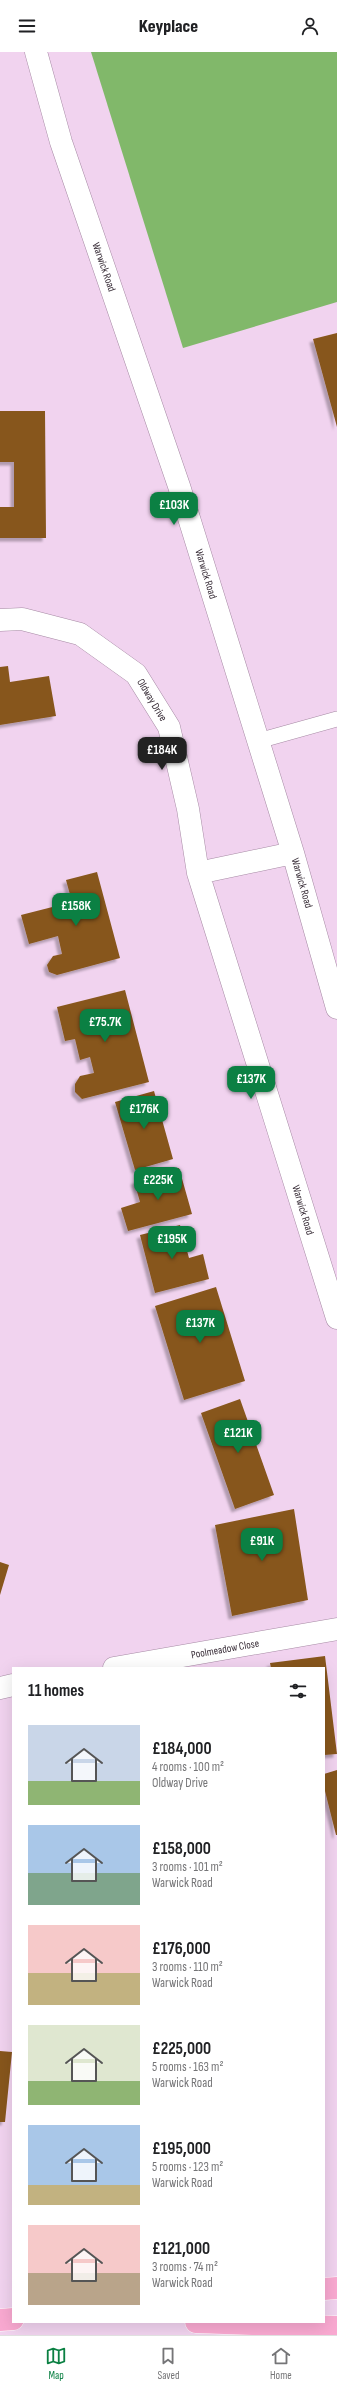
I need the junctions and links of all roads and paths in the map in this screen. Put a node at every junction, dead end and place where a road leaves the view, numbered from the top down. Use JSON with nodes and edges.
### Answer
{"nodes":[{"id":1,"x":36,"y":52,"type":"edge"},
{"id":2,"x":0,"y":620,"type":"edge"},
{"id":3,"x":337,"y":719,"type":"edge"},
{"id":4,"x":258,"y":741,"type":"junction"},
{"id":5,"x":293,"y":853,"type":"junction"},
{"id":6,"x":198,"y":873,"type":"junction"},
{"id":7,"x":337,"y":1008,"type":"edge"},
{"id":8,"x":337,"y":1318,"type":"edge"},
{"id":9,"x":337,"y":1630,"type":"edge"},
{"id":10,"x":120,"y":1667,"type":"edge"},
{"id":11,"x":12,"y":1685,"type":"edge"},
{"id":12,"x":0,"y":1688,"type":"edge"},
{"id":13,"x":337,"y":2288,"type":"edge"},
{"id":14,"x":325,"y":2289,"type":"edge"},
{"id":15,"x":12,"y":2319,"type":"edge"},
{"id":16,"x":0,"y":2320,"type":"edge"},
{"id":17,"x":224,"y":2323,"type":"edge"},
{"id":18,"x":337,"y":2327,"type":"edge"}],
"edges":[{"from":1,"to":4,"type":"street","name":"Warwick Road"},
{"from":2,"to":6,"type":"street","name":"Oldway Drive"},
{"from":3,"to":4,"type":"lane"},
{"from":4,"to":5,"type":"street","name":"Warwick Road"},
{"from":5,"to":6,"type":"street"},
{"from":5,"to":7,"type":"street","name":"Warwick Road"},
{"from":6,"to":8,"type":"street","name":"Warwick Road"},
{"from":9,"to":10,"type":"street","name":"Poolmeadow Close"},
{"from":11,"to":12,"type":"street"},
{"from":13,"to":14,"type":"highway"},
{"from":15,"to":16,"type":"highway"},
{"from":17,"to":18,"type":"highway"}]}
